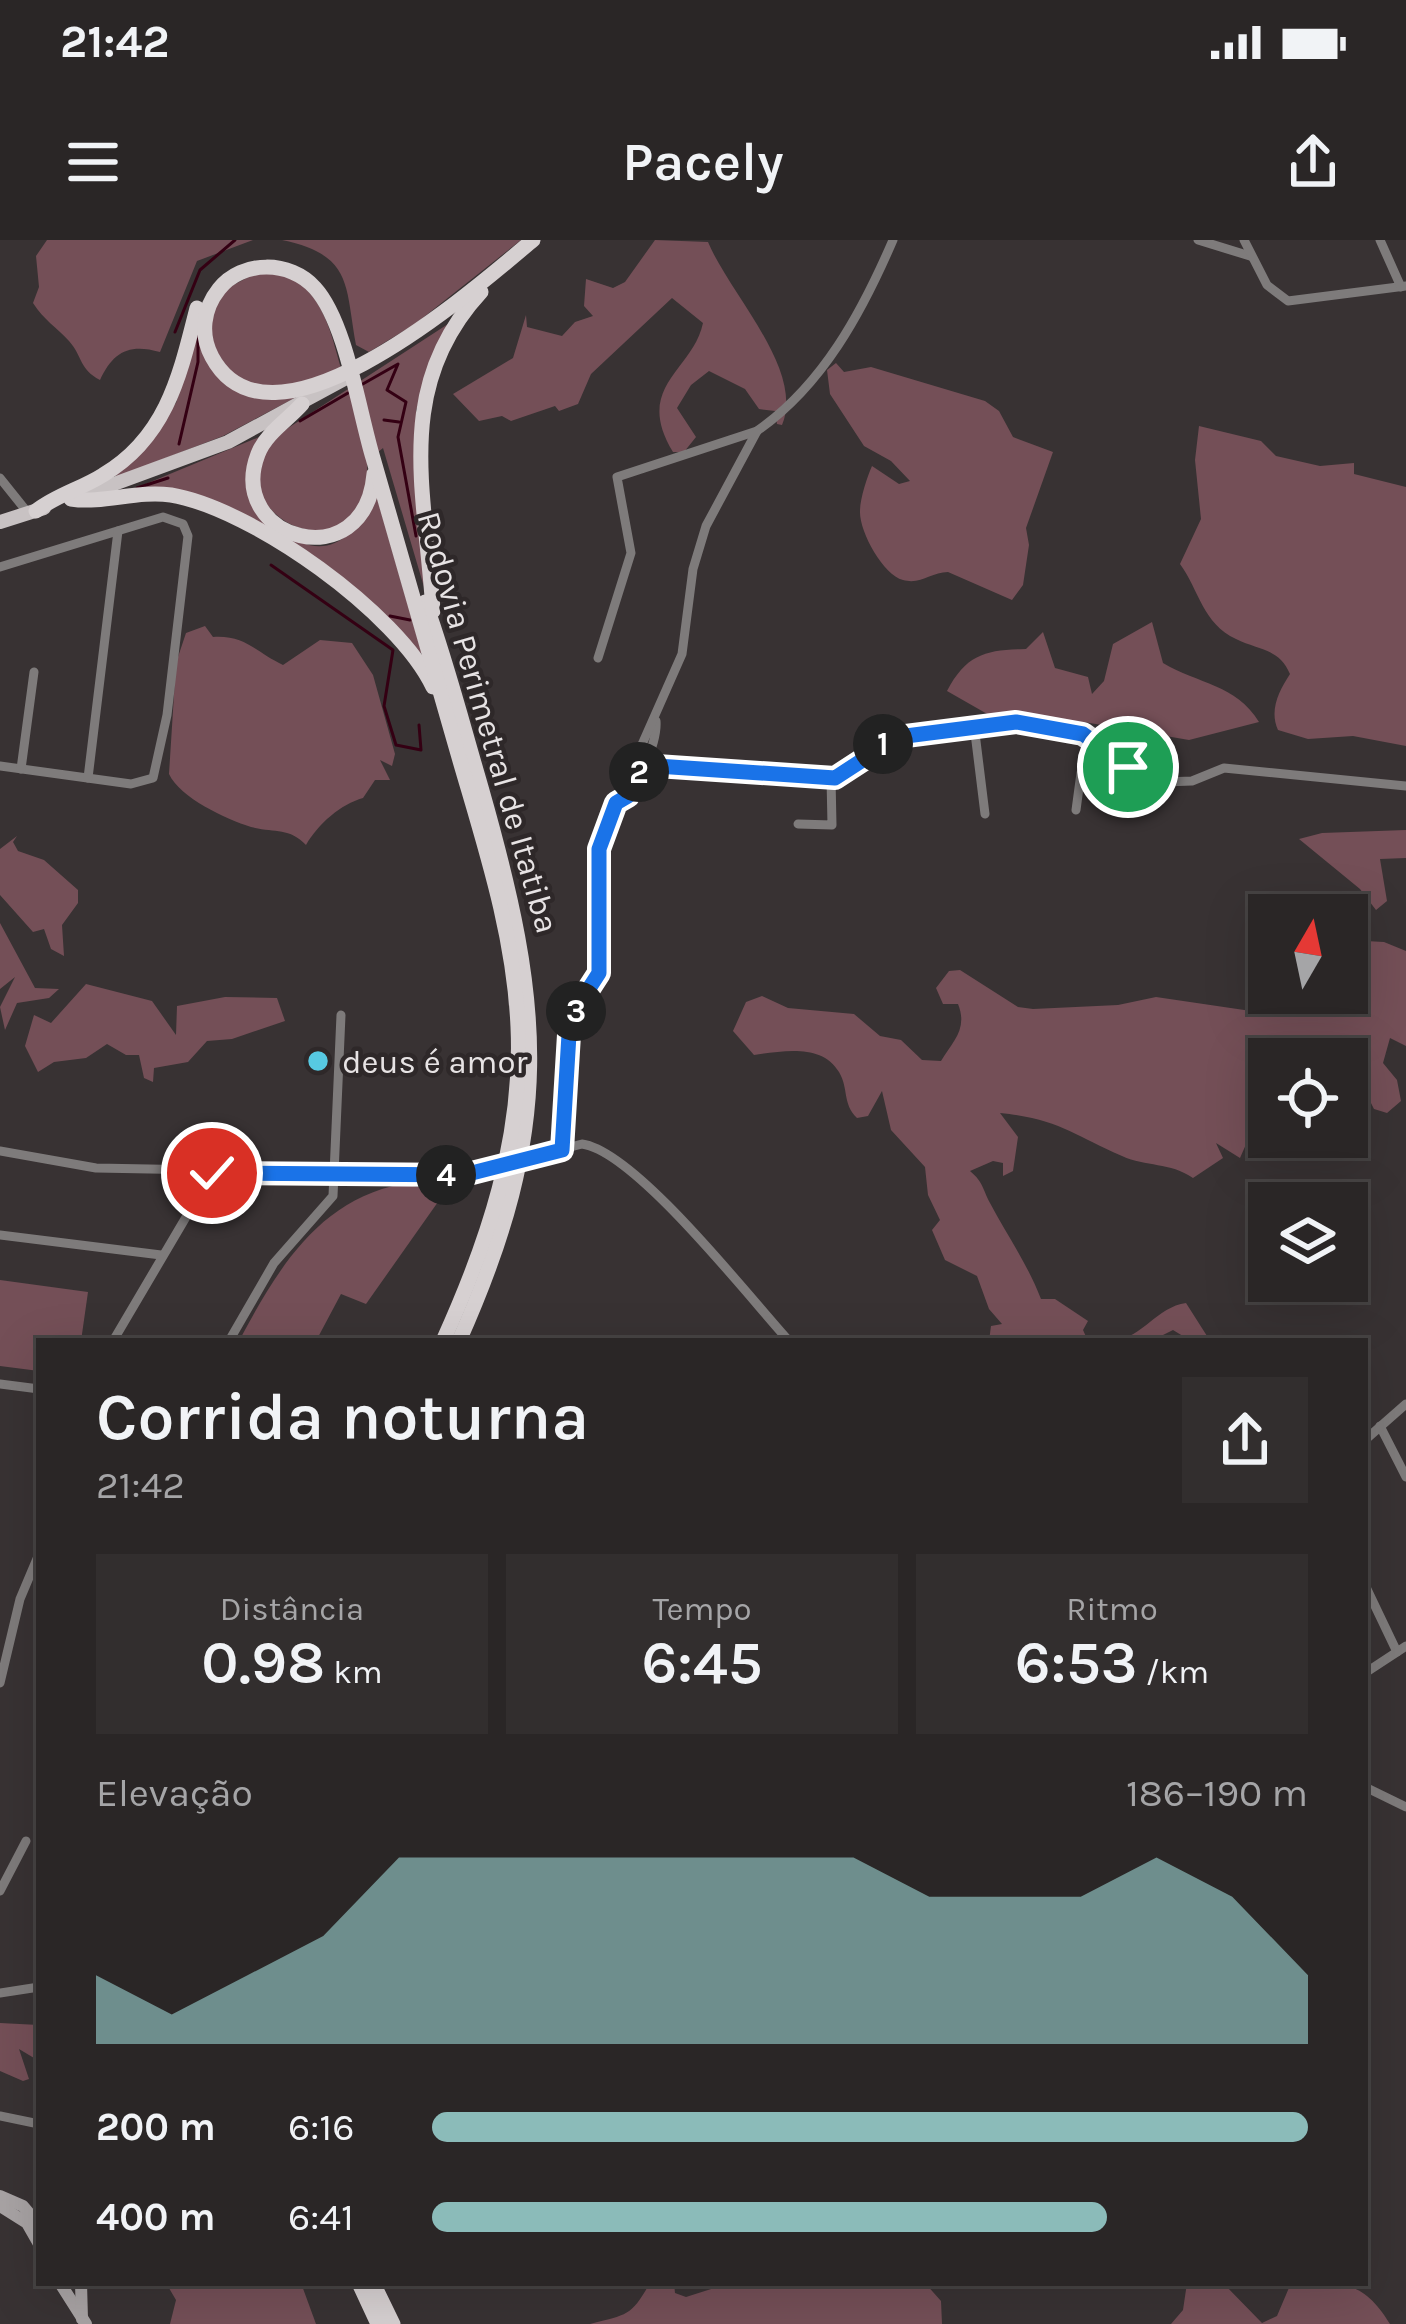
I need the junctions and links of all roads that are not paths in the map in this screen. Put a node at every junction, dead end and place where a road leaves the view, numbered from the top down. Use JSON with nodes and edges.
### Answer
{"nodes":[{"id":1,"x":893,"y":240,"type":"edge"},
{"id":2,"x":1198,"y":240,"type":"edge"},
{"id":3,"x":1244,"y":240,"type":"edge"},
{"id":4,"x":1380,"y":240,"type":"edge"},
{"id":5,"x":526,"y":246,"type":"edge"},
{"id":6,"x":1251,"y":256,"type":"junction"},
{"id":7,"x":1404,"y":287,"type":"edge"},
{"id":8,"x":341,"y":334,"type":"junction"},
{"id":9,"x":360,"y":369,"type":"junction"},
{"id":10,"x":302,"y":404,"type":"junction"},
{"id":11,"x":757,"y":431,"type":"junction"},
{"id":12,"x":375,"y":456,"type":"junction"},
{"id":13,"x":0,"y":478,"type":"edge"},
{"id":14,"x":70,"y":500,"type":"junction"},
{"id":15,"x":32,"y":512,"type":"junction"},
{"id":16,"x":0,"y":522,"type":"edge"},
{"id":17,"x":118,"y":530,"type":"junction"},
{"id":18,"x":0,"y":567,"type":"edge"},
{"id":19,"x":434,"y":626,"type":"junction"},
{"id":20,"x":598,"y":658,"type":"dead end"},
{"id":21,"x":34,"y":672,"type":"dead end"},
{"id":22,"x":446,"y":711,"type":"junction"},
{"id":23,"x":656,"y":719,"type":"junction"},
{"id":24,"x":974,"y":725,"type":"junction"},
{"id":25,"x":1095,"y":740,"type":"junction"},
{"id":26,"x":642,"y":765,"type":"junction"},
{"id":27,"x":0,"y":766,"type":"edge"},
{"id":28,"x":21,"y":769,"type":"junction"},
{"id":29,"x":88,"y":778,"type":"junction"},
{"id":30,"x":831,"y":778,"type":"junction"},
{"id":31,"x":1406,"y":786,"type":"edge"},
{"id":32,"x":616,"y":803,"type":"junction"},
{"id":33,"x":1076,"y":810,"type":"dead end"},
{"id":34,"x":986,"y":814,"type":"dead end"},
{"id":35,"x":798,"y":824,"type":"dead end"},
{"id":36,"x":341,"y":1015,"type":"dead end"},
{"id":37,"x":0,"y":1150,"type":"edge"},
{"id":38,"x":562,"y":1150,"type":"junction"},
{"id":39,"x":514,"y":1152,"type":"junction"},
{"id":40,"x":212,"y":1173,"type":"junction"},
{"id":41,"x":335,"y":1175,"type":"junction"},
{"id":42,"x":506,"y":1193,"type":"junction"},
{"id":43,"x":0,"y":1235,"type":"edge"},
{"id":44,"x":161,"y":1255,"type":"junction"},
{"id":45,"x":115,"y":1338,"type":"edge"},
{"id":46,"x":231,"y":1338,"type":"edge"},
{"id":47,"x":444,"y":1338,"type":"edge"},
{"id":48,"x":460,"y":1338,"type":"edge"},
{"id":49,"x":786,"y":1338,"type":"edge"},
{"id":50,"x":0,"y":1384,"type":"edge"},
{"id":51,"x":36,"y":1389,"type":"edge"},
{"id":52,"x":1406,"y":1404,"type":"edge"},
{"id":53,"x":1380,"y":1426,"type":"junction"},
{"id":54,"x":1368,"y":1437,"type":"edge"},
{"id":55,"x":1406,"y":1477,"type":"edge"},
{"id":56,"x":36,"y":1561,"type":"edge"},
{"id":57,"x":1368,"y":1591,"type":"edge"},
{"id":58,"x":1401,"y":1649,"type":"edge"},
{"id":59,"x":1368,"y":1671,"type":"edge"},
{"id":60,"x":1,"y":1675,"type":"edge"},
{"id":61,"x":1368,"y":1789,"type":"edge"},
{"id":62,"x":1406,"y":1808,"type":"edge"},
{"id":63,"x":26,"y":1841,"type":"dead end"},
{"id":64,"x":0,"y":1891,"type":"edge"},
{"id":65,"x":36,"y":1987,"type":"edge"},
{"id":66,"x":0,"y":1993,"type":"edge"},
{"id":67,"x":0,"y":2116,"type":"edge"},
{"id":68,"x":36,"y":2123,"type":"edge"},
{"id":69,"x":0,"y":2196,"type":"edge"},
{"id":70,"x":0,"y":2206,"type":"edge"},
{"id":71,"x":36,"y":2221,"type":"edge"},
{"id":72,"x":36,"y":2238,"type":"edge"},
{"id":73,"x":67,"y":2286,"type":"edge"},
{"id":74,"x":81,"y":2286,"type":"edge"},
{"id":75,"x":360,"y":2286,"type":"edge"},
{"id":76,"x":375,"y":2286,"type":"edge"},
{"id":77,"x":84,"y":2322,"type":"edge"},
{"id":78,"x":374,"y":2324,"type":"edge"},
{"id":79,"x":393,"y":2324,"type":"edge"}],
"edges":[{"from":1,"to":11,"type":"street"},
{"from":2,"to":6,"type":"street"},
{"from":3,"to":6,"type":"street"},
{"from":4,"to":7,"type":"street"},
{"from":5,"to":9,"type":"highway"},
{"from":5,"to":19,"type":"highway"},
{"from":6,"to":7,"type":"street"},
{"from":8,"to":9,"type":"highway"},
{"from":8,"to":12,"type":"highway","name":"Rodovia Perimetral de Itatiba"},
{"from":8,"to":15,"type":"highway"},
{"from":9,"to":10,"type":"main road"},
{"from":10,"to":12,"type":"highway"},
{"from":10,"to":14,"type":"main road"},
{"from":11,"to":20,"type":"street"},
{"from":11,"to":23,"type":"street"},
{"from":12,"to":19,"type":"highway","name":"Rodovia Perimetral de Itatiba"},
{"from":12,"to":22,"type":"highway","name":"Rodovia Perimetral de Itatiba"},
{"from":13,"to":15,"type":"street"},
{"from":14,"to":15,"type":"main road"},
{"from":14,"to":22,"type":"highway"},
{"from":15,"to":16,"type":"main road"},
{"from":17,"to":18,"type":"street"},
{"from":17,"to":29,"type":"street"},
{"from":17,"to":29,"type":"street"},
{"from":19,"to":39,"type":"highway","name":"Rodovia Perimetral de Itatiba"},
{"from":21,"to":28,"type":"street"},
{"from":22,"to":39,"type":"highway","name":"Rodovia Perimetral de Itatiba"},
{"from":23,"to":26,"type":"street"},
{"from":23,"to":32,"type":"street"},
{"from":24,"to":25,"type":"street"},
{"from":24,"to":30,"type":"street"},
{"from":24,"to":34,"type":"street"},
{"from":25,"to":31,"type":"street"},
{"from":25,"to":33,"type":"street"},
{"from":26,"to":30,"type":"street"},
{"from":26,"to":32,"type":"street"},
{"from":27,"to":28,"type":"street"},
{"from":28,"to":29,"type":"street"},
{"from":30,"to":35,"type":"street"},
{"from":32,"to":38,"type":"street"},
{"from":36,"to":41,"type":"street"},
{"from":37,"to":40,"type":"street"},
{"from":38,"to":41,"type":"street"},
{"from":38,"to":49,"type":"street"},
{"from":39,"to":42,"type":"highway","name":"Rodovia Perimetral de Itatiba"},
{"from":40,"to":41,"type":"street"},
{"from":40,"to":44,"type":"street"},
{"from":41,"to":46,"type":"street"},
{"from":42,"to":47,"type":"highway","name":"Rodovia Perimetral de Itatiba"},
{"from":42,"to":48,"type":"highway","name":"Rodovia Perimetral de Itatiba"},
{"from":43,"to":44,"type":"street"},
{"from":44,"to":45,"type":"street"},
{"from":50,"to":51,"type":"street"},
{"from":52,"to":53,"type":"street"},
{"from":53,"to":54,"type":"street"},
{"from":53,"to":55,"type":"street"},
{"from":56,"to":60,"type":"street"},
{"from":57,"to":58,"type":"street"},
{"from":58,"to":59,"type":"street"},
{"from":61,"to":62,"type":"street"},
{"from":63,"to":64,"type":"street"},
{"from":65,"to":66,"type":"street"},
{"from":67,"to":68,"type":"street"},
{"from":69,"to":71,"type":"main road"},
{"from":70,"to":72,"type":"main road"},
{"from":73,"to":77,"type":"main road"},
{"from":74,"to":77,"type":"main road"},
{"from":75,"to":78,"type":"highway"},
{"from":76,"to":79,"type":"highway"}]}
